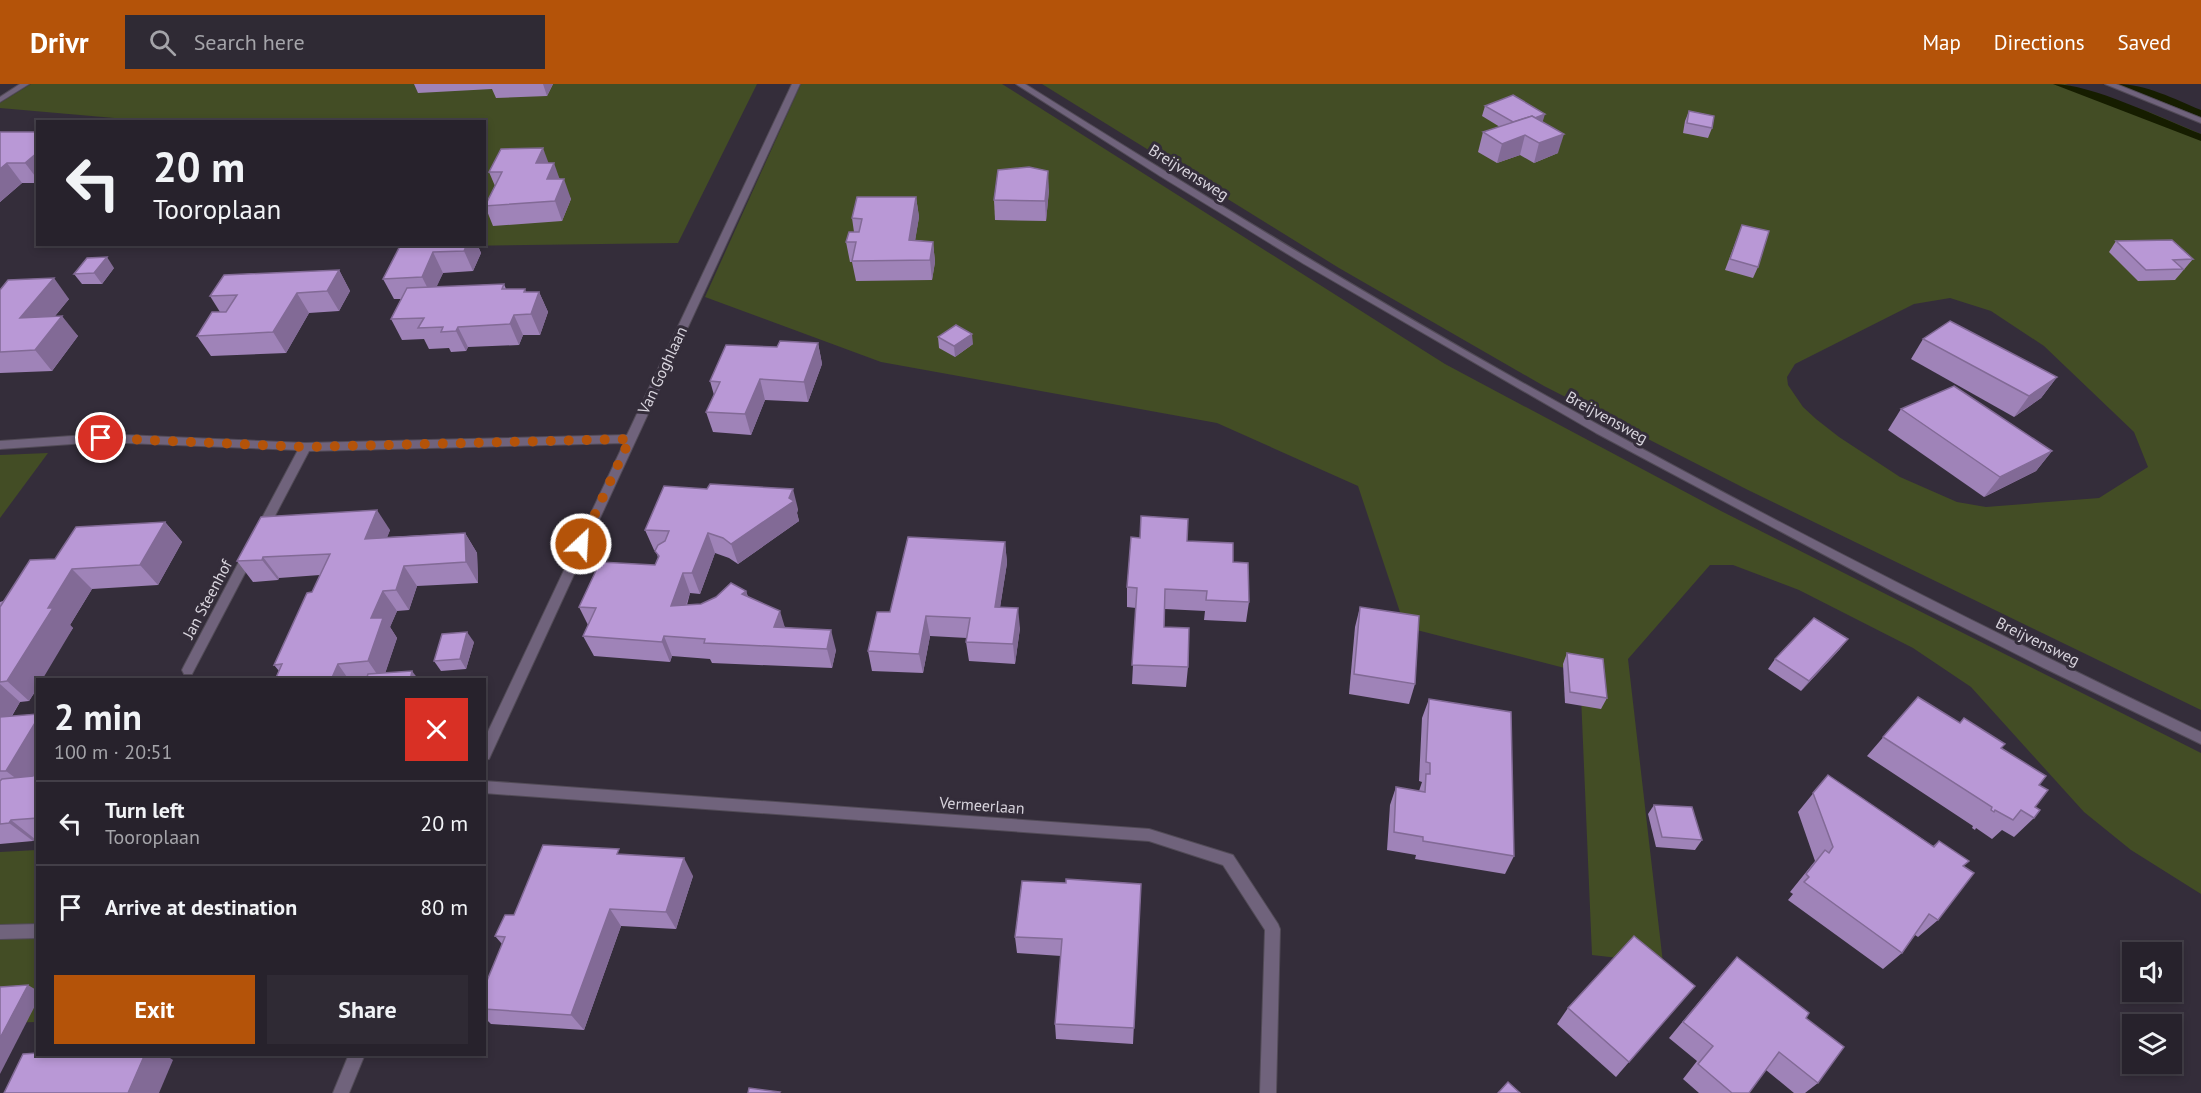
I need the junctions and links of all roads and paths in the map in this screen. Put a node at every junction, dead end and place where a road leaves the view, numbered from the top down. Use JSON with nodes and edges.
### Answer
{"nodes":[{"id":1,"x":25,"y":84,"type":"edge"},
{"id":2,"x":796,"y":84,"type":"edge"},
{"id":3,"x":1020,"y":84,"type":"edge"},
{"id":4,"x":2109,"y":84,"type":"edge"},
{"id":5,"x":0,"y":100,"type":"edge"},
{"id":6,"x":2201,"y":121,"type":"edge"},
{"id":7,"x":630,"y":439,"type":"junction"},
{"id":8,"x":0,"y":445,"type":"edge"},
{"id":9,"x":305,"y":447,"type":"junction"},
{"id":10,"x":188,"y":670,"type":"dead end"},
{"id":11,"x":2201,"y":738,"type":"edge"},
{"id":12,"x":486,"y":750,"type":"edge"},
{"id":13,"x":486,"y":787,"type":"edge"},
{"id":14,"x":36,"y":931,"type":"edge"},
{"id":15,"x":0,"y":933,"type":"edge"},
{"id":16,"x":356,"y":1056,"type":"edge"},
{"id":17,"x":341,"y":1093,"type":"edge"},
{"id":18,"x":1268,"y":1093,"type":"edge"}],
"edges":[{"from":1,"to":5,"type":"street"},
{"from":2,"to":7,"type":"street","name":"Van Goghlaan"},
{"from":3,"to":11,"type":"street","name":"Breijvensweg"},
{"from":4,"to":6,"type":"street"},
{"from":7,"to":9,"type":"street"},
{"from":7,"to":12,"type":"street","name":"Van Goghlaan"},
{"from":8,"to":9,"type":"street"},
{"from":9,"to":10,"type":"street","name":"Jan Steenhof"},
{"from":13,"to":18,"type":"street","name":"Vermeerlaan"},
{"from":14,"to":15,"type":"street"},
{"from":16,"to":17,"type":"street"}]}
